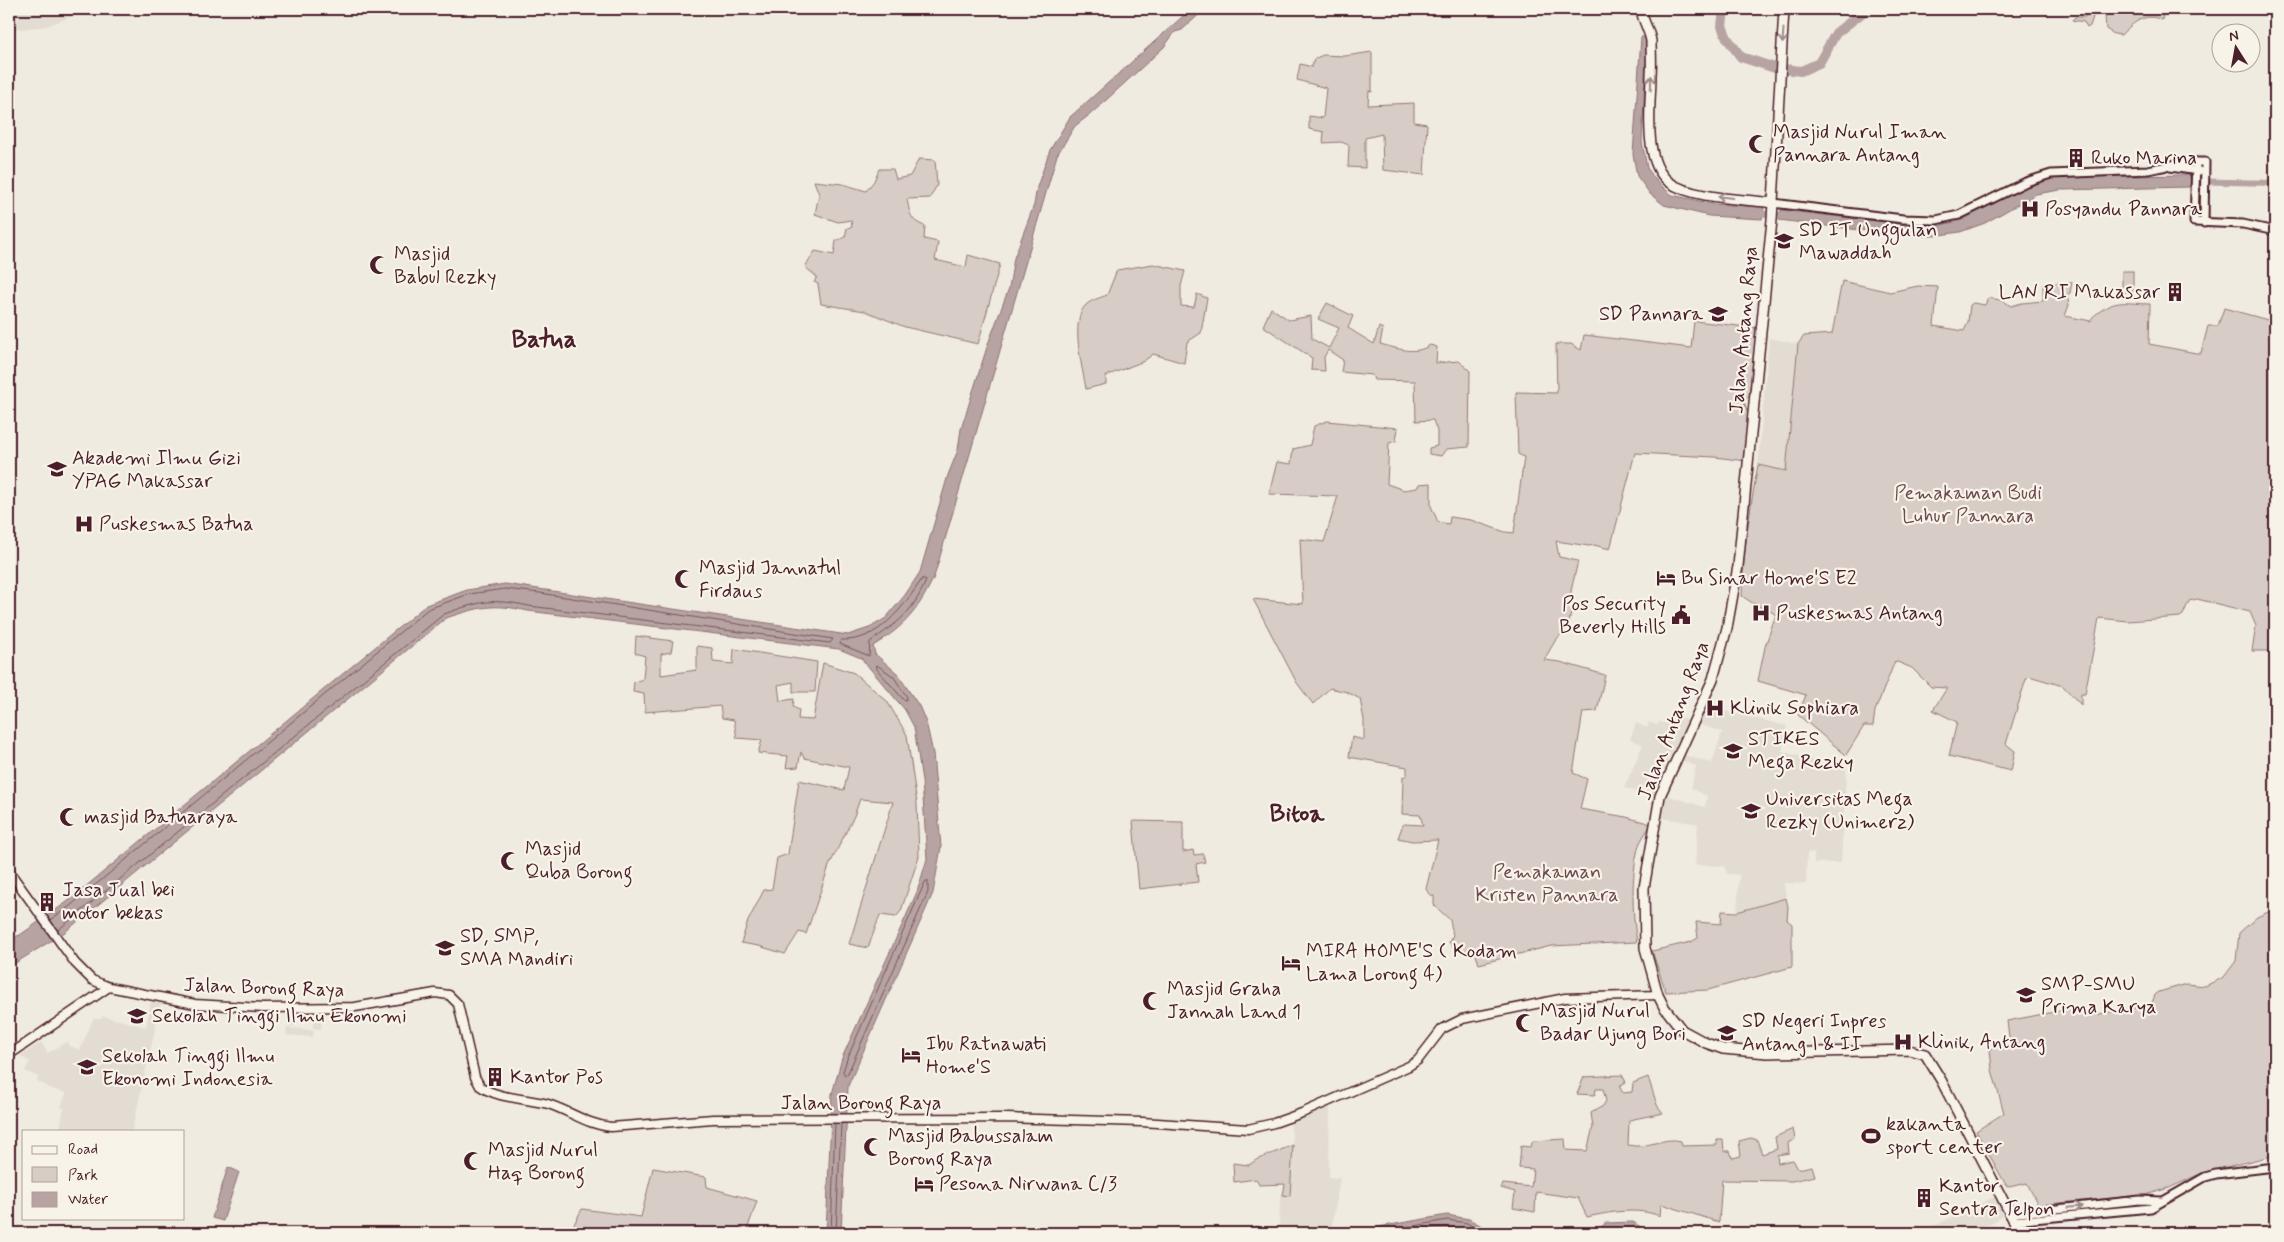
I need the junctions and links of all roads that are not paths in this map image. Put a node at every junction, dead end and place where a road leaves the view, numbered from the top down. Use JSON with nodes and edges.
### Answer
{"nodes":[{"id":1,"x":1641,"y":9,"type":"edge"},
{"id":2,"x":1784,"y":9,"type":"edge"},
{"id":3,"x":2196,"y":162,"type":"junction"},
{"id":4,"x":2168,"y":166,"type":"junction"},
{"id":5,"x":2196,"y":171,"type":"junction"},
{"id":6,"x":2205,"y":172,"type":"junction"},
{"id":7,"x":1774,"y":203,"type":"junction"},
{"id":8,"x":2204,"y":223,"type":"junction"},
{"id":9,"x":2275,"y":231,"type":"edge"},
{"id":10,"x":9,"y":871,"type":"edge"},
{"id":11,"x":109,"y":987,"type":"junction"},
{"id":12,"x":1658,"y":995,"type":"junction"},
{"id":13,"x":9,"y":1055,"type":"edge"},
{"id":14,"x":2275,"y":1166,"type":"edge"},
{"id":15,"x":2011,"y":1217,"type":"junction"},
{"id":16,"x":2020,"y":1233,"type":"edge"}],
"edges":[{"from":7,"to":1,"type":"main road","one_way":true},
{"from":2,"to":7,"type":"main road","name":"Jalan Antang Raya","one_way":true},
{"from":3,"to":4,"type":"street"},
{"from":3,"to":5,"type":"street"},
{"from":3,"to":6,"type":"street"},
{"from":4,"to":5,"type":"street"},
{"from":4,"to":7,"type":"street"},
{"from":5,"to":6,"type":"street"},
{"from":5,"to":8,"type":"street"},
{"from":6,"to":8,"type":"street"},
{"from":7,"to":12,"type":"main road","name":"Jalan Antang Raya"},
{"from":8,"to":9,"type":"street"},
{"from":10,"to":11,"type":"main road","name":"Jalan Borong Raya"},
{"from":11,"to":12,"type":"main road","name":"Jalan Borong Raya"},
{"from":11,"to":13,"type":"main road"},
{"from":12,"to":15,"type":"main road","name":"Jalan Antang Raya"},
{"from":14,"to":15,"type":"street"},
{"from":15,"to":16,"type":"main road"}]}
